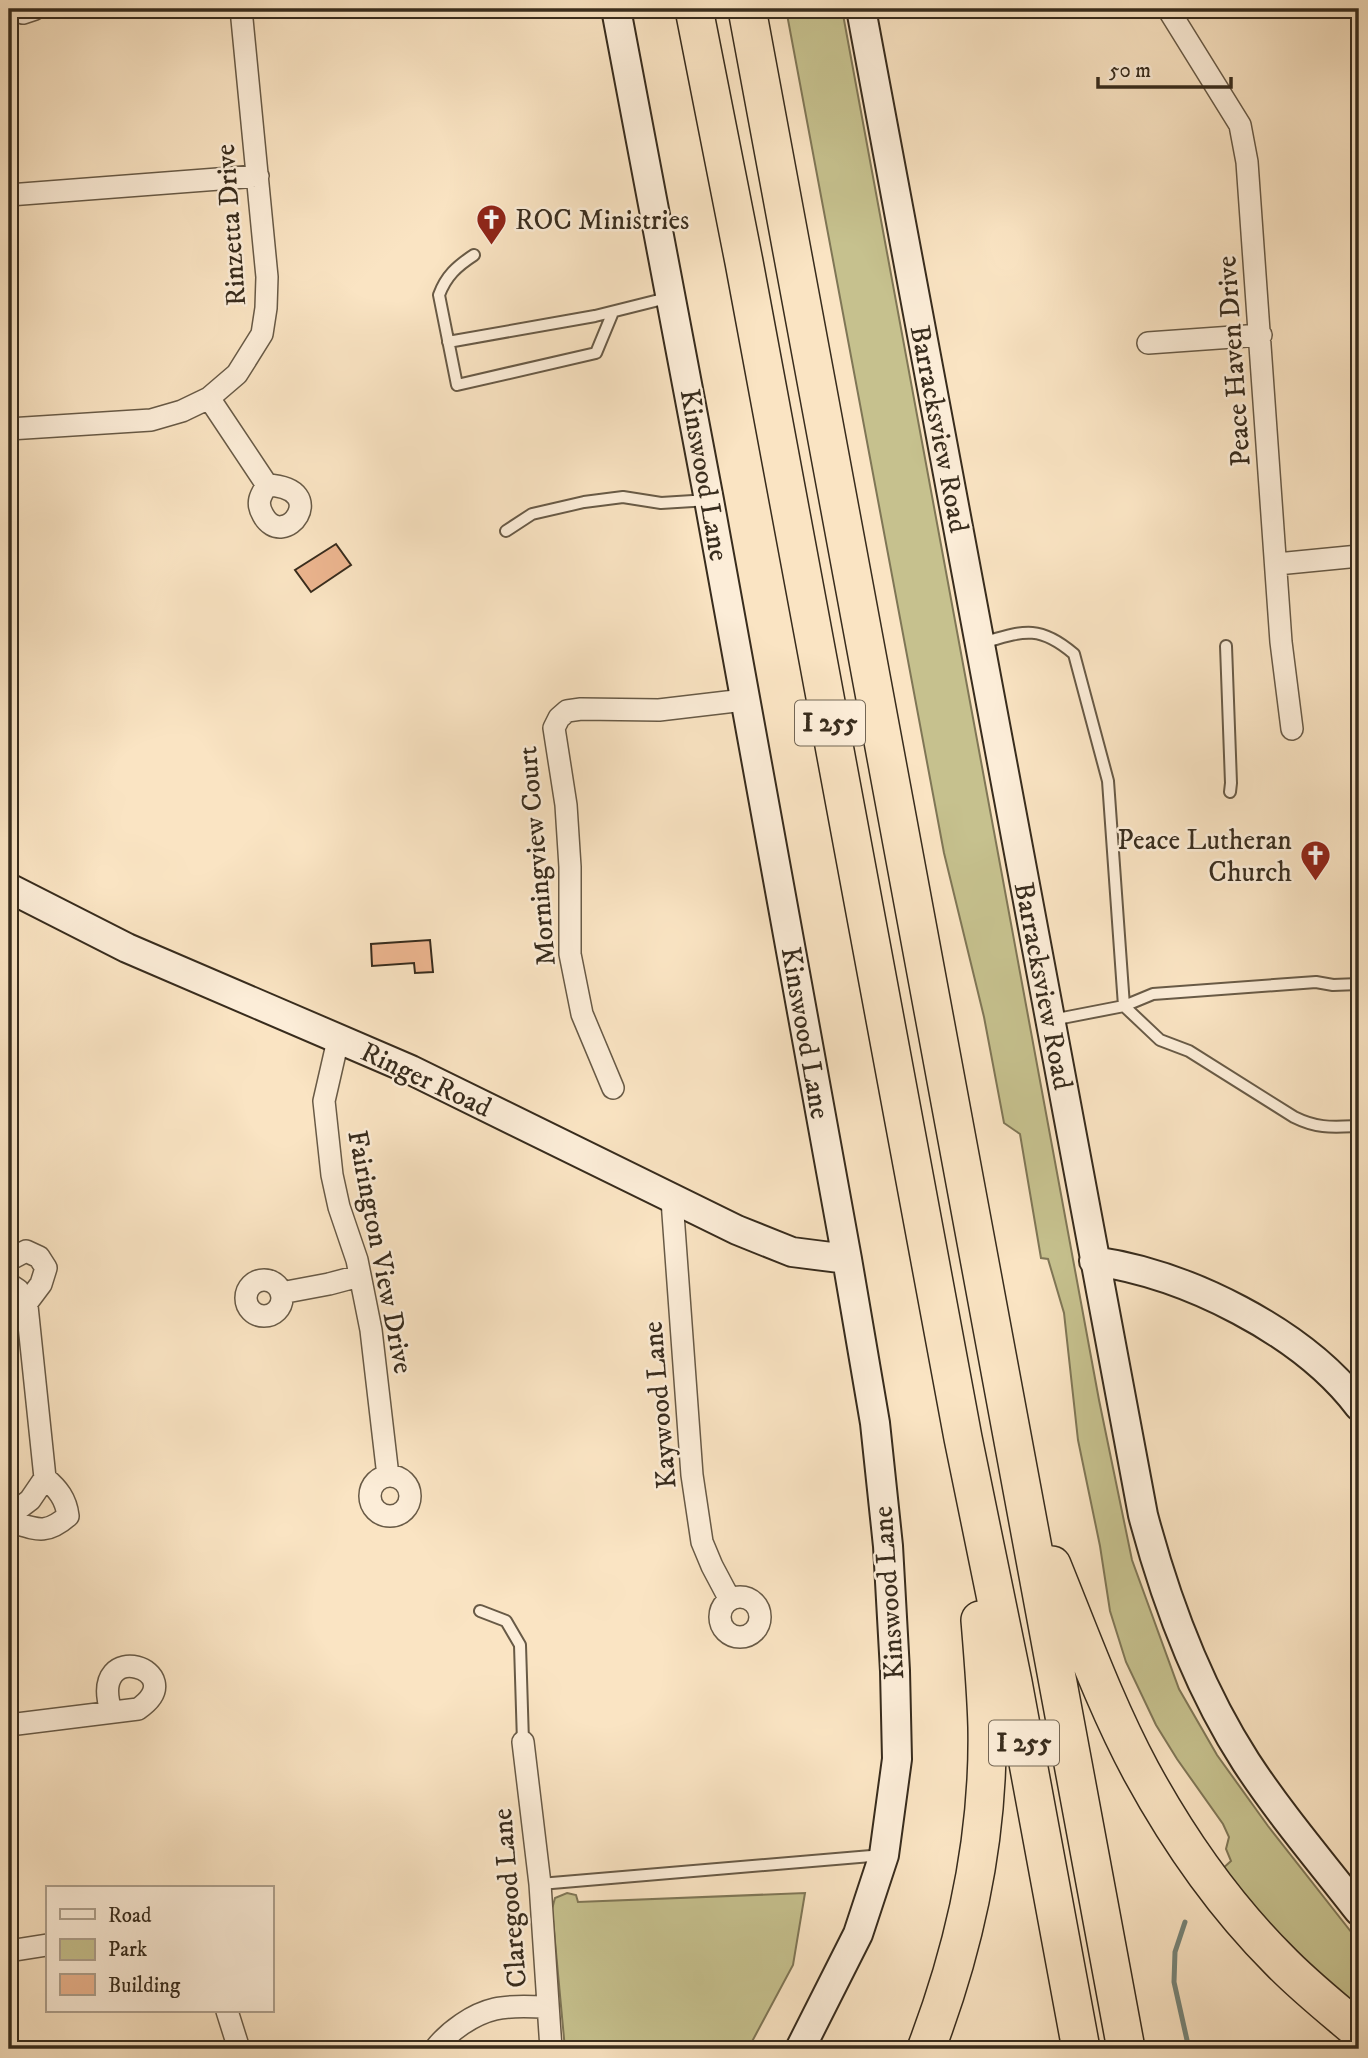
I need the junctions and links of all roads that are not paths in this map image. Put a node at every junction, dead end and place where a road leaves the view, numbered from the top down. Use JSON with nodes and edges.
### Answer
{"nodes":[{"id":1,"x":13,"y":9,"type":"edge"},
{"id":2,"x":35,"y":9,"type":"edge"},
{"id":3,"x":242,"y":9,"type":"edge"},
{"id":4,"x":616,"y":9,"type":"edge"},
{"id":5,"x":695,"y":9,"type":"edge"},
{"id":6,"x":747,"y":9,"type":"edge"},
{"id":7,"x":861,"y":9,"type":"edge"},
{"id":8,"x":1168,"y":9,"type":"edge"},
{"id":9,"x":258,"y":176,"type":"junction"},
{"id":10,"x":9,"y":195,"type":"edge"},
{"id":11,"x":474,"y":255,"type":"dead end"},
{"id":12,"x":670,"y":297,"type":"junction"},
{"id":13,"x":613,"y":312,"type":"junction"},
{"id":14,"x":1261,"y":335,"type":"junction"},
{"id":15,"x":448,"y":342,"type":"junction"},
{"id":16,"x":1148,"y":343,"type":"dead end"},
{"id":17,"x":209,"y":398,"type":"junction"},
{"id":18,"x":9,"y":429,"type":"edge"},
{"id":19,"x":267,"y":485,"type":"dead end"},
{"id":20,"x":709,"y":500,"type":"junction"},
{"id":21,"x":506,"y":531,"type":"dead end"},
{"id":22,"x":1359,"y":556,"type":"edge"},
{"id":23,"x":1277,"y":564,"type":"junction"},
{"id":24,"x":979,"y":644,"type":"junction"},
{"id":25,"x":1226,"y":646,"type":"dead end"},
{"id":26,"x":744,"y":700,"type":"junction"},
{"id":27,"x":1292,"y":729,"type":"dead end"},
{"id":28,"x":1230,"y":792,"type":"dead end"},
{"id":29,"x":9,"y":888,"type":"edge"},
{"id":30,"x":1359,"y":984,"type":"edge"},
{"id":31,"x":1124,"y":1006,"type":"junction"},
{"id":32,"x":1049,"y":1021,"type":"junction"},
{"id":33,"x":338,"y":1040,"type":"junction"},
{"id":34,"x":613,"y":1088,"type":"dead end"},
{"id":35,"x":1359,"y":1126,"type":"edge"},
{"id":36,"x":672,"y":1200,"type":"junction"},
{"id":37,"x":847,"y":1259,"type":"junction"},
{"id":38,"x":9,"y":1260,"type":"edge"},
{"id":39,"x":1094,"y":1261,"type":"junction"},
{"id":40,"x":359,"y":1276,"type":"junction"},
{"id":41,"x":9,"y":1284,"type":"edge"},
{"id":42,"x":281,"y":1293,"type":"dead end"},
{"id":43,"x":26,"y":1304,"type":"junction"},
{"id":44,"x":1359,"y":1406,"type":"edge"},
{"id":45,"x":963,"y":1438,"type":"junction"},
{"id":46,"x":388,"y":1476,"type":"dead end"},
{"id":47,"x":45,"y":1478,"type":"junction"},
{"id":48,"x":1024,"y":1498,"type":"junction"},
{"id":49,"x":9,"y":1519,"type":"edge"},
{"id":50,"x":730,"y":1600,"type":"dead end"},
{"id":51,"x":480,"y":1611,"type":"dead end"},
{"id":52,"x":111,"y":1711,"type":"dead end"},
{"id":53,"x":9,"y":1725,"type":"edge"},
{"id":54,"x":523,"y":1742,"type":"joint"},
{"id":55,"x":884,"y":1855,"type":"junction"},
{"id":56,"x":540,"y":1884,"type":"junction"},
{"id":57,"x":1359,"y":1911,"type":"edge"},
{"id":58,"x":46,"y":1945,"type":"edge"},
{"id":59,"x":9,"y":1951,"type":"edge"},
{"id":60,"x":547,"y":2007,"type":"junction"},
{"id":61,"x":227,"y":2012,"type":"edge"},
{"id":62,"x":1359,"y":2031,"type":"edge"},
{"id":63,"x":239,"y":2049,"type":"edge"},
{"id":64,"x":435,"y":2049,"type":"edge"},
{"id":65,"x":551,"y":2049,"type":"edge"},
{"id":66,"x":800,"y":2049,"type":"edge"},
{"id":67,"x":926,"y":2049,"type":"edge"},
{"id":68,"x":1081,"y":2049,"type":"edge"},
{"id":69,"x":1126,"y":2049,"type":"edge"}],
"edges":[{"from":1,"to":2,"type":"street"},
{"from":3,"to":9,"type":"street","name":"Rinzetta Drive"},
{"from":4,"to":12,"type":"street","name":"Kinswood Lane"},
{"from":5,"to":45,"type":"highway","number":"I 255"},
{"from":6,"to":48,"type":"highway","number":"I 255"},
{"from":7,"to":24,"type":"street","name":"Barracksview Road"},
{"from":8,"to":14,"type":"street","name":"Peace Haven Drive"},
{"from":9,"to":10,"type":"street"},
{"from":9,"to":17,"type":"street","name":"Rinzetta Drive"},
{"from":11,"to":15,"type":"lane"},
{"from":12,"to":13,"type":"lane"},
{"from":12,"to":20,"type":"street","name":"Kinswood Lane"},
{"from":13,"to":15,"type":"lane"},
{"from":13,"to":15,"type":"lane"},
{"from":14,"to":16,"type":"street"},
{"from":14,"to":23,"type":"street","name":"Peace Haven Drive"},
{"from":17,"to":18,"type":"street","name":"Rinzetta Drive"},
{"from":17,"to":19,"type":"street"},
{"from":20,"to":21,"type":"lane"},
{"from":20,"to":26,"type":"street","name":"Kinswood Lane"},
{"from":22,"to":23,"type":"street"},
{"from":23,"to":27,"type":"street","name":"Peace Haven Drive"},
{"from":24,"to":31,"type":"lane"},
{"from":24,"to":32,"type":"street","name":"Barracksview Road"},
{"from":25,"to":28,"type":"lane"},
{"from":26,"to":34,"type":"street","name":"Morningview Court"},
{"from":26,"to":37,"type":"street","name":"Kinswood Lane"},
{"from":29,"to":33,"type":"street","name":"Ringer Road"},
{"from":30,"to":31,"type":"lane"},
{"from":31,"to":32,"type":"lane"},
{"from":31,"to":35,"type":"lane"},
{"from":32,"to":39,"type":"street","name":"Barracksview Road"},
{"from":33,"to":36,"type":"street","name":"Ringer Road"},
{"from":33,"to":40,"type":"street","name":"Fairington View Drive"},
{"from":36,"to":37,"type":"street","name":"Ringer Road"},
{"from":36,"to":50,"type":"street","name":"Kaywood Lane"},
{"from":37,"to":55,"type":"street","name":"Kinswood Lane"},
{"from":38,"to":43,"type":"street"},
{"from":39,"to":44,"type":"street"},
{"from":39,"to":57,"type":"street","name":"Barracksview Road"},
{"from":40,"to":42,"type":"street"},
{"from":40,"to":46,"type":"street","name":"Fairington View Drive"},
{"from":41,"to":43,"type":"street"},
{"from":43,"to":47,"type":"street"},
{"from":45,"to":67,"type":"highway"},
{"from":45,"to":68,"type":"highway","number":"I 255"},
{"from":47,"to":49,"type":"street"},
{"from":47,"to":49,"type":"street"},
{"from":48,"to":62,"type":"highway"},
{"from":48,"to":69,"type":"highway","number":"I 255"},
{"from":51,"to":54,"type":"lane"},
{"from":52,"to":53,"type":"street"},
{"from":54,"to":56,"type":"street","name":"Claregood Lane"},
{"from":55,"to":56,"type":"lane"},
{"from":55,"to":66,"type":"street","name":"Kinswood Lane"},
{"from":56,"to":60,"type":"street","name":"Claregood Lane"},
{"from":58,"to":59,"type":"street"},
{"from":60,"to":64,"type":"street"},
{"from":60,"to":65,"type":"street","name":"Claregood Lane"},
{"from":61,"to":63,"type":"street"}]}
